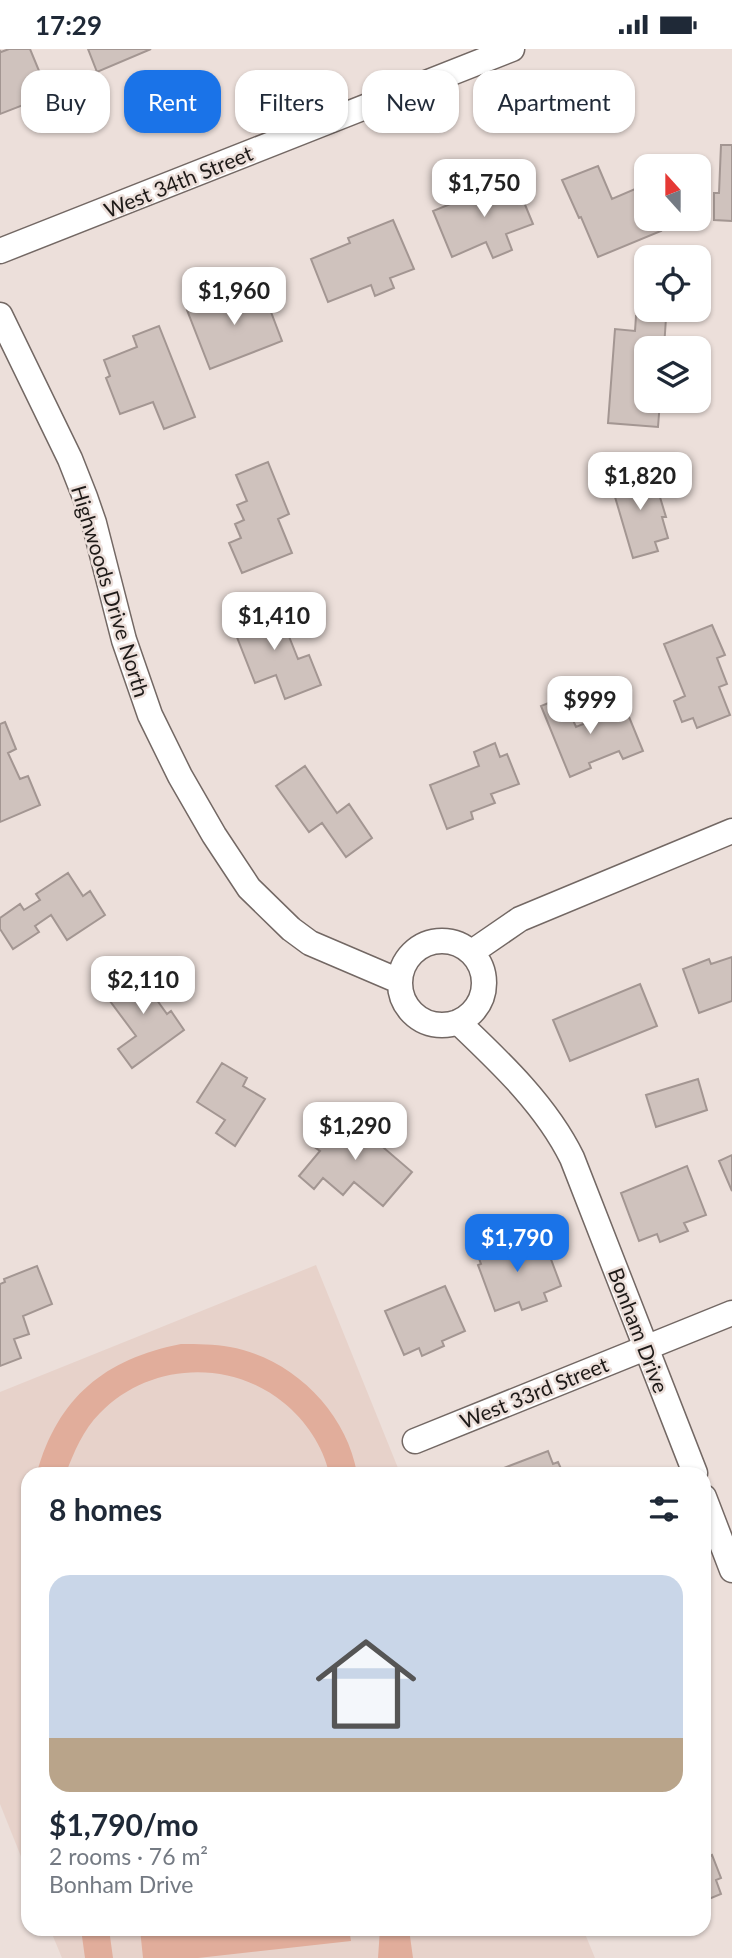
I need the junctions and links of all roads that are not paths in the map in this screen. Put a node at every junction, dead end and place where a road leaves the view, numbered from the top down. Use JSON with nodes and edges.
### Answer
{"nodes":[{"id":1,"x":512,"y":49,"type":"edge"},
{"id":2,"x":0,"y":251,"type":"edge"},
{"id":3,"x":0,"y":314,"type":"edge"},
{"id":4,"x":732,"y":831,"type":"edge"},
{"id":5,"x":472,"y":952,"type":"junction"},
{"id":6,"x":399,"y":981,"type":"junction"},
{"id":7,"x":458,"y":1022,"type":"junction"},
{"id":8,"x":732,"y":1313,"type":"edge"},
{"id":9,"x":646,"y":1347,"type":"junction"},
{"id":10,"x":415,"y":1441,"type":"dead end"},
{"id":11,"x":693,"y":1467,"type":"edge"},
{"id":12,"x":711,"y":1515,"type":"edge"},
{"id":13,"x":732,"y":1570,"type":"edge"}],
"edges":[{"from":1,"to":2,"type":"street","name":"West 34th Street"},
{"from":3,"to":6,"type":"street","name":"Highwoods Drive North"},
{"from":4,"to":5,"type":"street"},
{"from":5,"to":6,"type":"street"},
{"from":5,"to":7,"type":"street"},
{"from":6,"to":7,"type":"street"},
{"from":7,"to":9,"type":"street","name":"Bonham Drive"},
{"from":8,"to":9,"type":"street","name":"West 33rd Street"},
{"from":9,"to":10,"type":"street","name":"West 33rd Street"},
{"from":9,"to":11,"type":"street","name":"Bonham Drive"},
{"from":12,"to":13,"type":"street"}]}
